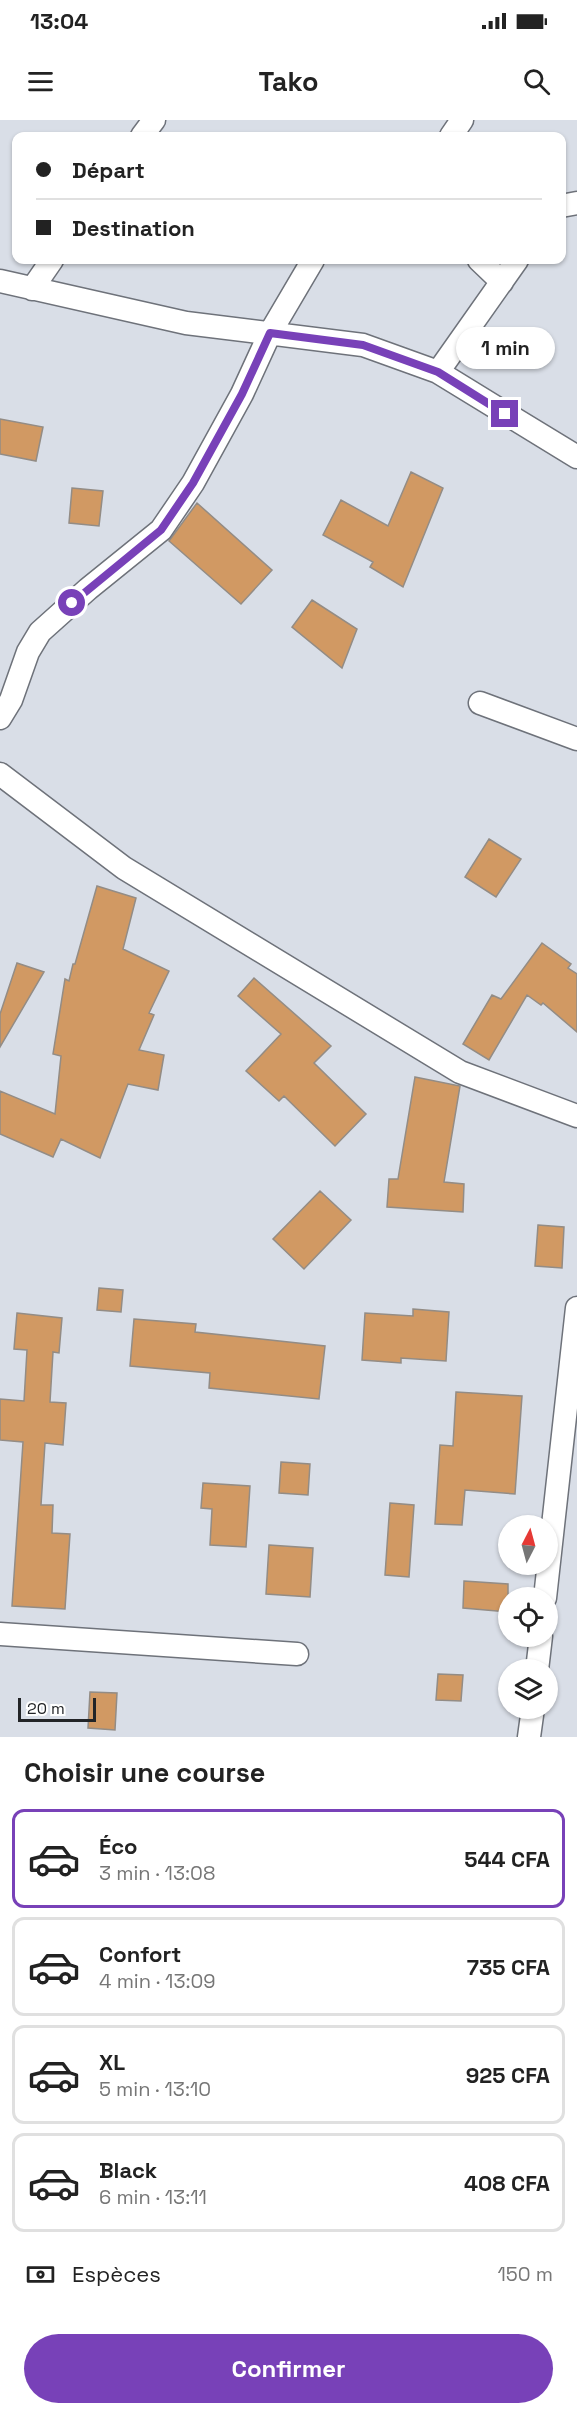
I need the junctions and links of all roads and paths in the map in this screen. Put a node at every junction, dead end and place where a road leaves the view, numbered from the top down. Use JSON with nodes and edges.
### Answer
{"nodes":[{"id":1,"x":49,"y":264,"type":"edge"},
{"id":2,"x":311,"y":264,"type":"edge"},
{"id":3,"x":483,"y":264,"type":"edge"},
{"id":4,"x":514,"y":264,"type":"edge"},
{"id":5,"x":0,"y":281,"type":"edge"},
{"id":6,"x":502,"y":282,"type":"junction"},
{"id":7,"x":32,"y":289,"type":"junction"},
{"id":8,"x":270,"y":333,"type":"junction"},
{"id":9,"x":438,"y":372,"type":"junction"},
{"id":10,"x":577,"y":457,"type":"edge"},
{"id":11,"x":480,"y":703,"type":"dead end"},
{"id":12,"x":0,"y":717,"type":"edge"},
{"id":13,"x":577,"y":739,"type":"edge"},
{"id":14,"x":0,"y":774,"type":"edge"},
{"id":15,"x":577,"y":1116,"type":"edge"},
{"id":16,"x":577,"y":1308,"type":"edge"},
{"id":17,"x":546,"y":1587,"type":"edge"},
{"id":18,"x":0,"y":1634,"type":"edge"},
{"id":19,"x":297,"y":1654,"type":"dead end"},
{"id":20,"x":532,"y":1719,"type":"edge"},
{"id":21,"x":530,"y":1737,"type":"edge"}],
"edges":[{"from":1,"to":7,"type":"street"},
{"from":2,"to":8,"type":"street"},
{"from":3,"to":6,"type":"street"},
{"from":4,"to":6,"type":"street"},
{"from":5,"to":7,"type":"street"},
{"from":6,"to":9,"type":"street"},
{"from":7,"to":8,"type":"street"},
{"from":8,"to":9,"type":"street"},
{"from":8,"to":12,"type":"street"},
{"from":9,"to":10,"type":"street"},
{"from":11,"to":13,"type":"street"},
{"from":14,"to":15,"type":"street"},
{"from":16,"to":17,"type":"street"},
{"from":18,"to":19,"type":"street"},
{"from":20,"to":21,"type":"street"}]}
